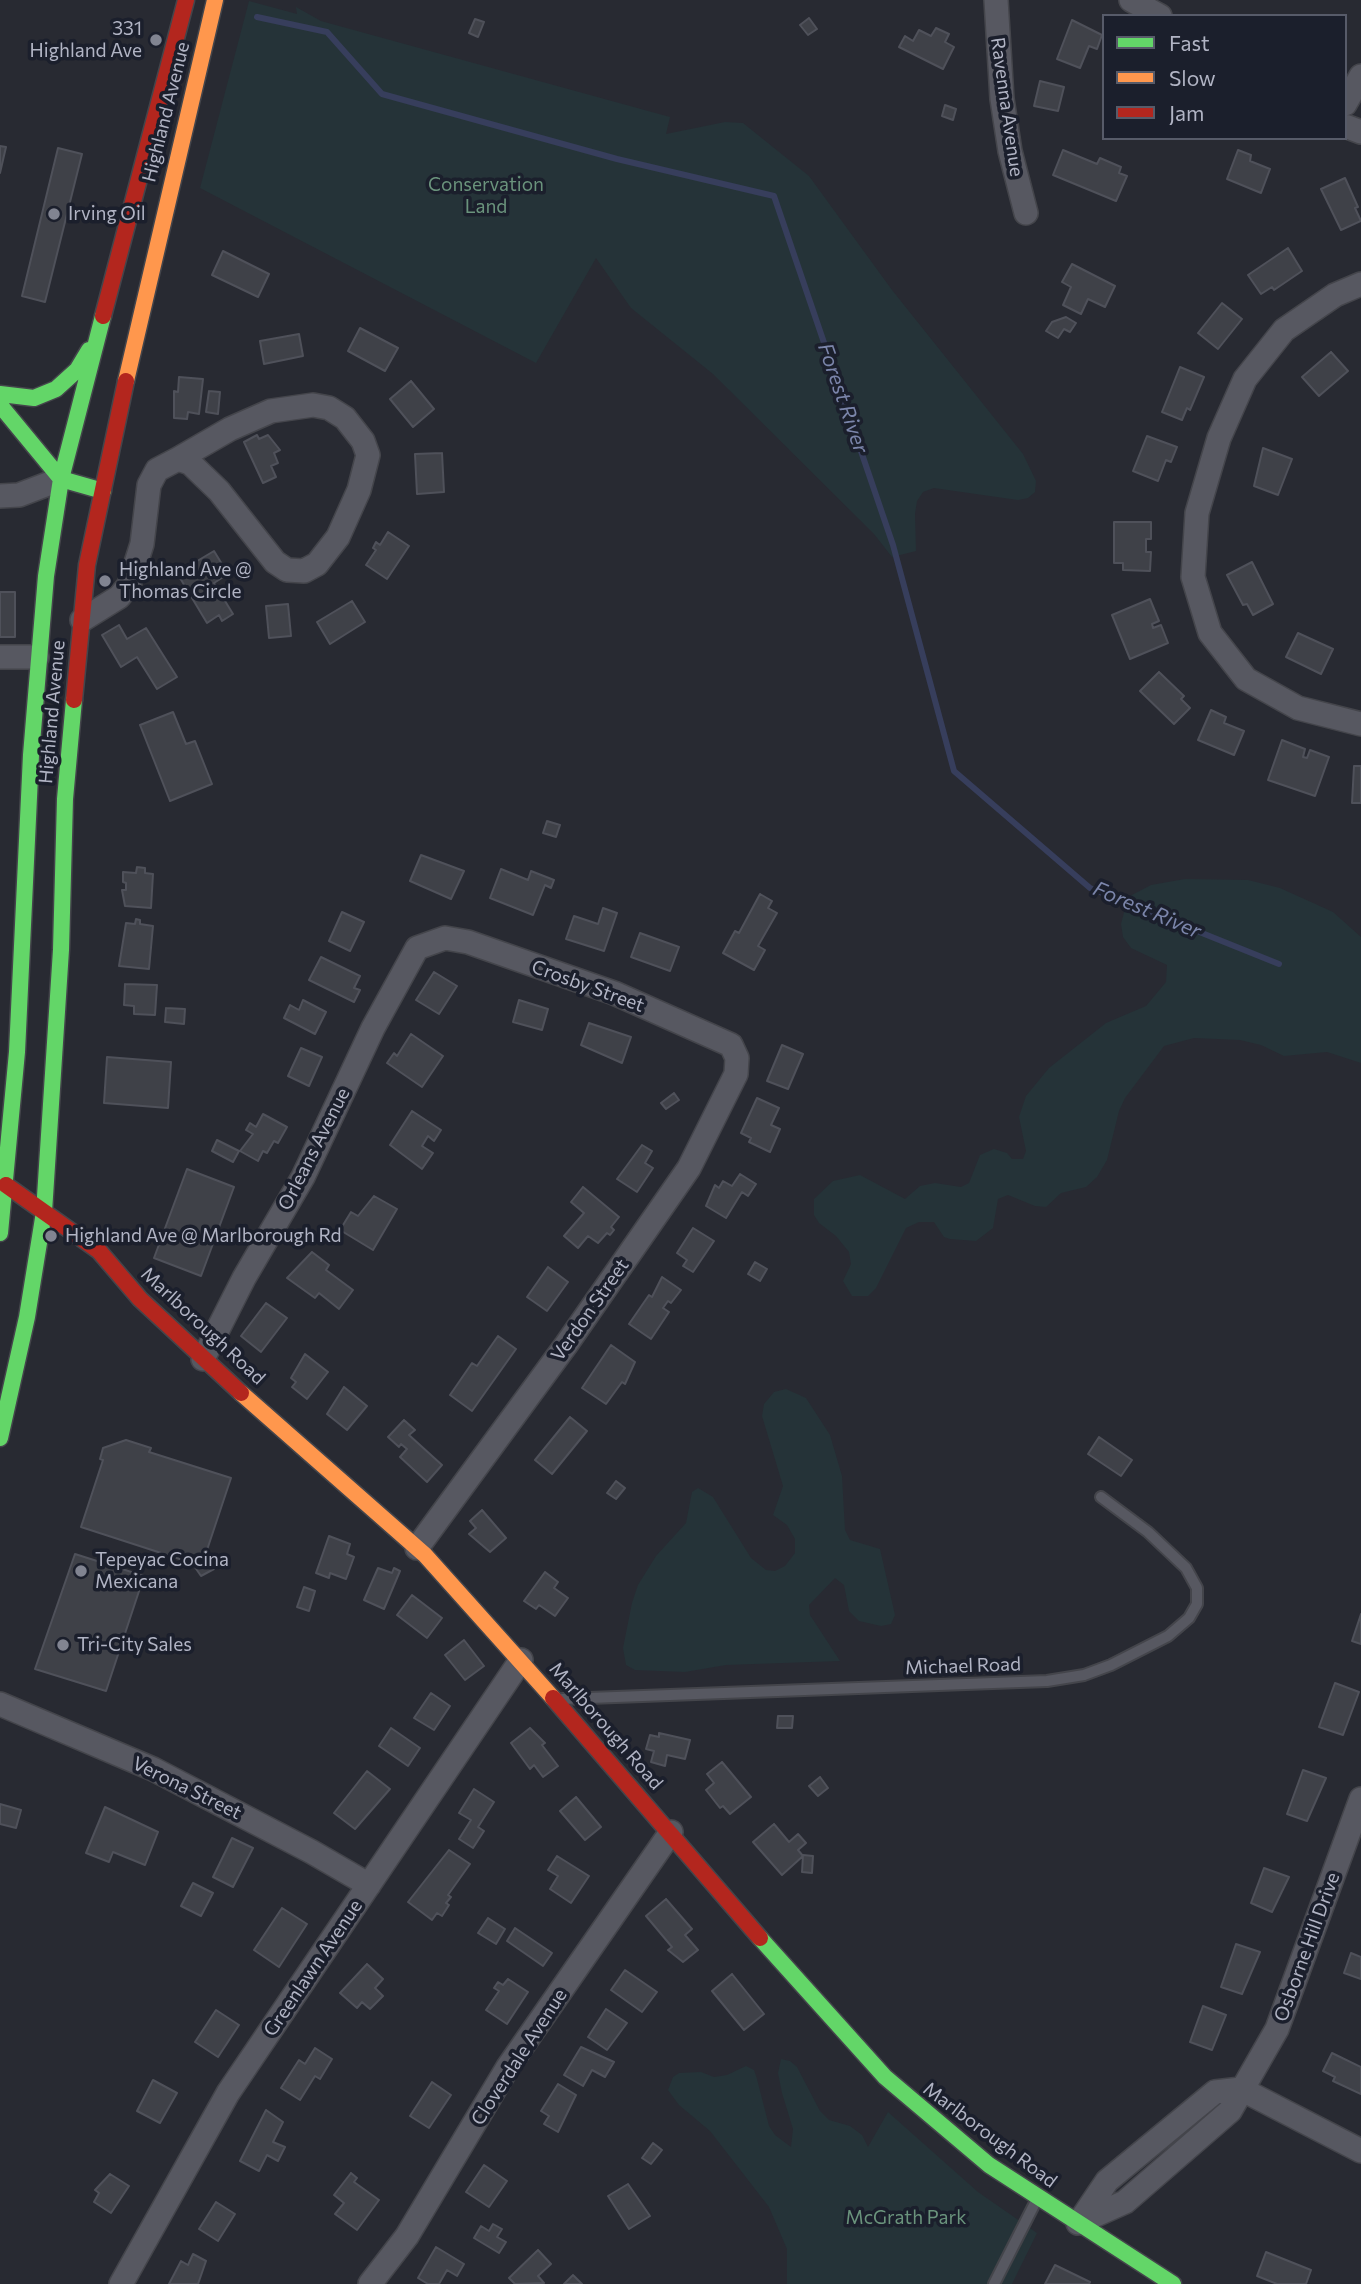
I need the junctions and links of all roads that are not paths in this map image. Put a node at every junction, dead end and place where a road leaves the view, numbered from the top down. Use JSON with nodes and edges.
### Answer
{"nodes":[{"id":1,"x":186,"y":0,"type":"edge"},
{"id":2,"x":215,"y":0,"type":"edge"},
{"id":3,"x":996,"y":0,"type":"edge"},
{"id":4,"x":1131,"y":0,"type":"edge"},
{"id":5,"x":1156,"y":14,"type":"edge"},
{"id":6,"x":1361,"y":76,"type":"edge"},
{"id":7,"x":1347,"y":100,"type":"edge"},
{"id":8,"x":1026,"y":213,"type":"dead end"},
{"id":9,"x":1361,"y":284,"type":"edge"},
{"id":10,"x":96,"y":338,"type":"junction"},
{"id":11,"x":0,"y":394,"type":"edge"},
{"id":12,"x":0,"y":405,"type":"edge"},
{"id":13,"x":178,"y":459,"type":"junction"},
{"id":14,"x":61,"y":479,"type":"junction"},
{"id":15,"x":103,"y":491,"type":"junction"},
{"id":16,"x":0,"y":496,"type":"edge"},
{"id":17,"x":82,"y":620,"type":"junction"},
{"id":18,"x":0,"y":657,"type":"edge"},
{"id":19,"x":37,"y":657,"type":"junction"},
{"id":20,"x":1361,"y":724,"type":"edge"},
{"id":21,"x":427,"y":942,"type":"joint"},
{"id":22,"x":737,"y":1058,"type":"joint"},
{"id":23,"x":3,"y":1185,"type":"edge"},
{"id":24,"x":44,"y":1212,"type":"junction"},
{"id":25,"x":1,"y":1223,"type":"edge"},
{"id":26,"x":203,"y":1359,"type":"junction"},
{"id":27,"x":0,"y":1438,"type":"edge"},
{"id":28,"x":1101,"y":1497,"type":"dead end"},
{"id":29,"x":416,"y":1548,"type":"junction"},
{"id":30,"x":521,"y":1660,"type":"junction"},
{"id":31,"x":556,"y":1700,"type":"junction"},
{"id":32,"x":0,"y":1704,"type":"edge"},
{"id":33,"x":1361,"y":1799,"type":"edge"},
{"id":34,"x":671,"y":1832,"type":"junction"},
{"id":35,"x":369,"y":1885,"type":"junction"},
{"id":36,"x":1241,"y":2089,"type":"junction"},
{"id":37,"x":1361,"y":2151,"type":"edge"},
{"id":38,"x":1038,"y":2199,"type":"junction"},
{"id":39,"x":1078,"y":2223,"type":"junction"},
{"id":40,"x":121,"y":2284,"type":"edge"},
{"id":41,"x":370,"y":2284,"type":"edge"},
{"id":42,"x":993,"y":2284,"type":"edge"},
{"id":43,"x":1172,"y":2284,"type":"edge"}],
"edges":[{"from":1,"to":10,"type":"main road","name":"Highland Avenue"},
{"from":2,"to":15,"type":"main road","name":"Highland Avenue"},
{"from":3,"to":8,"type":"street","name":"Ravenna Avenue"},
{"from":4,"to":5,"type":"street"},
{"from":6,"to":7,"type":"street"},
{"from":9,"to":20,"type":"street"},
{"from":10,"to":11,"type":"main road"},
{"from":10,"to":14,"type":"main road","name":"Highland Avenue"},
{"from":12,"to":14,"type":"main road"},
{"from":13,"to":13,"type":"street"},
{"from":13,"to":17,"type":"street"},
{"from":14,"to":15,"type":"main road"},
{"from":14,"to":16,"type":"street"},
{"from":14,"to":19,"type":"main road","name":"Highland Avenue"},
{"from":15,"to":17,"type":"main road","name":"Highland Avenue"},
{"from":17,"to":24,"type":"main road","name":"Highland Avenue"},
{"from":18,"to":19,"type":"street"},
{"from":19,"to":23,"type":"main road","name":"Highland Avenue"},
{"from":21,"to":22,"type":"street","name":"Crosby Street"},
{"from":21,"to":26,"type":"street","name":"Orleans Avenue"},
{"from":22,"to":29,"type":"street","name":"Verdon Street"},
{"from":23,"to":24,"type":"main road","name":"Marlborough Road"},
{"from":23,"to":25,"type":"main road","name":"Highland Avenue"},
{"from":24,"to":25,"type":"main road"},
{"from":24,"to":26,"type":"main road","name":"Marlborough Road"},
{"from":24,"to":27,"type":"main road","name":"Highland Avenue"},
{"from":26,"to":29,"type":"main road","name":"Marlborough Road"},
{"from":28,"to":31,"type":"lane","name":"Michael Road"},
{"from":29,"to":30,"type":"main road","name":"Marlborough Road"},
{"from":30,"to":31,"type":"main road","name":"Marlborough Road"},
{"from":30,"to":35,"type":"street","name":"Greenlawn Avenue"},
{"from":31,"to":34,"type":"main road","name":"Marlborough Road"},
{"from":32,"to":35,"type":"street","name":"Verona Street"},
{"from":33,"to":36,"type":"street","name":"Osborne Hill Drive"},
{"from":34,"to":38,"type":"main road","name":"Marlborough Road"},
{"from":34,"to":41,"type":"street","name":"Cloverdale Avenue"},
{"from":35,"to":40,"type":"street","name":"Greenlawn Avenue"},
{"from":36,"to":37,"type":"street"},
{"from":36,"to":39,"type":"street"},
{"from":38,"to":39,"type":"main road","name":"Marlborough Road"},
{"from":38,"to":42,"type":"lane"},
{"from":39,"to":43,"type":"main road","name":"Marlborough Road"}]}
